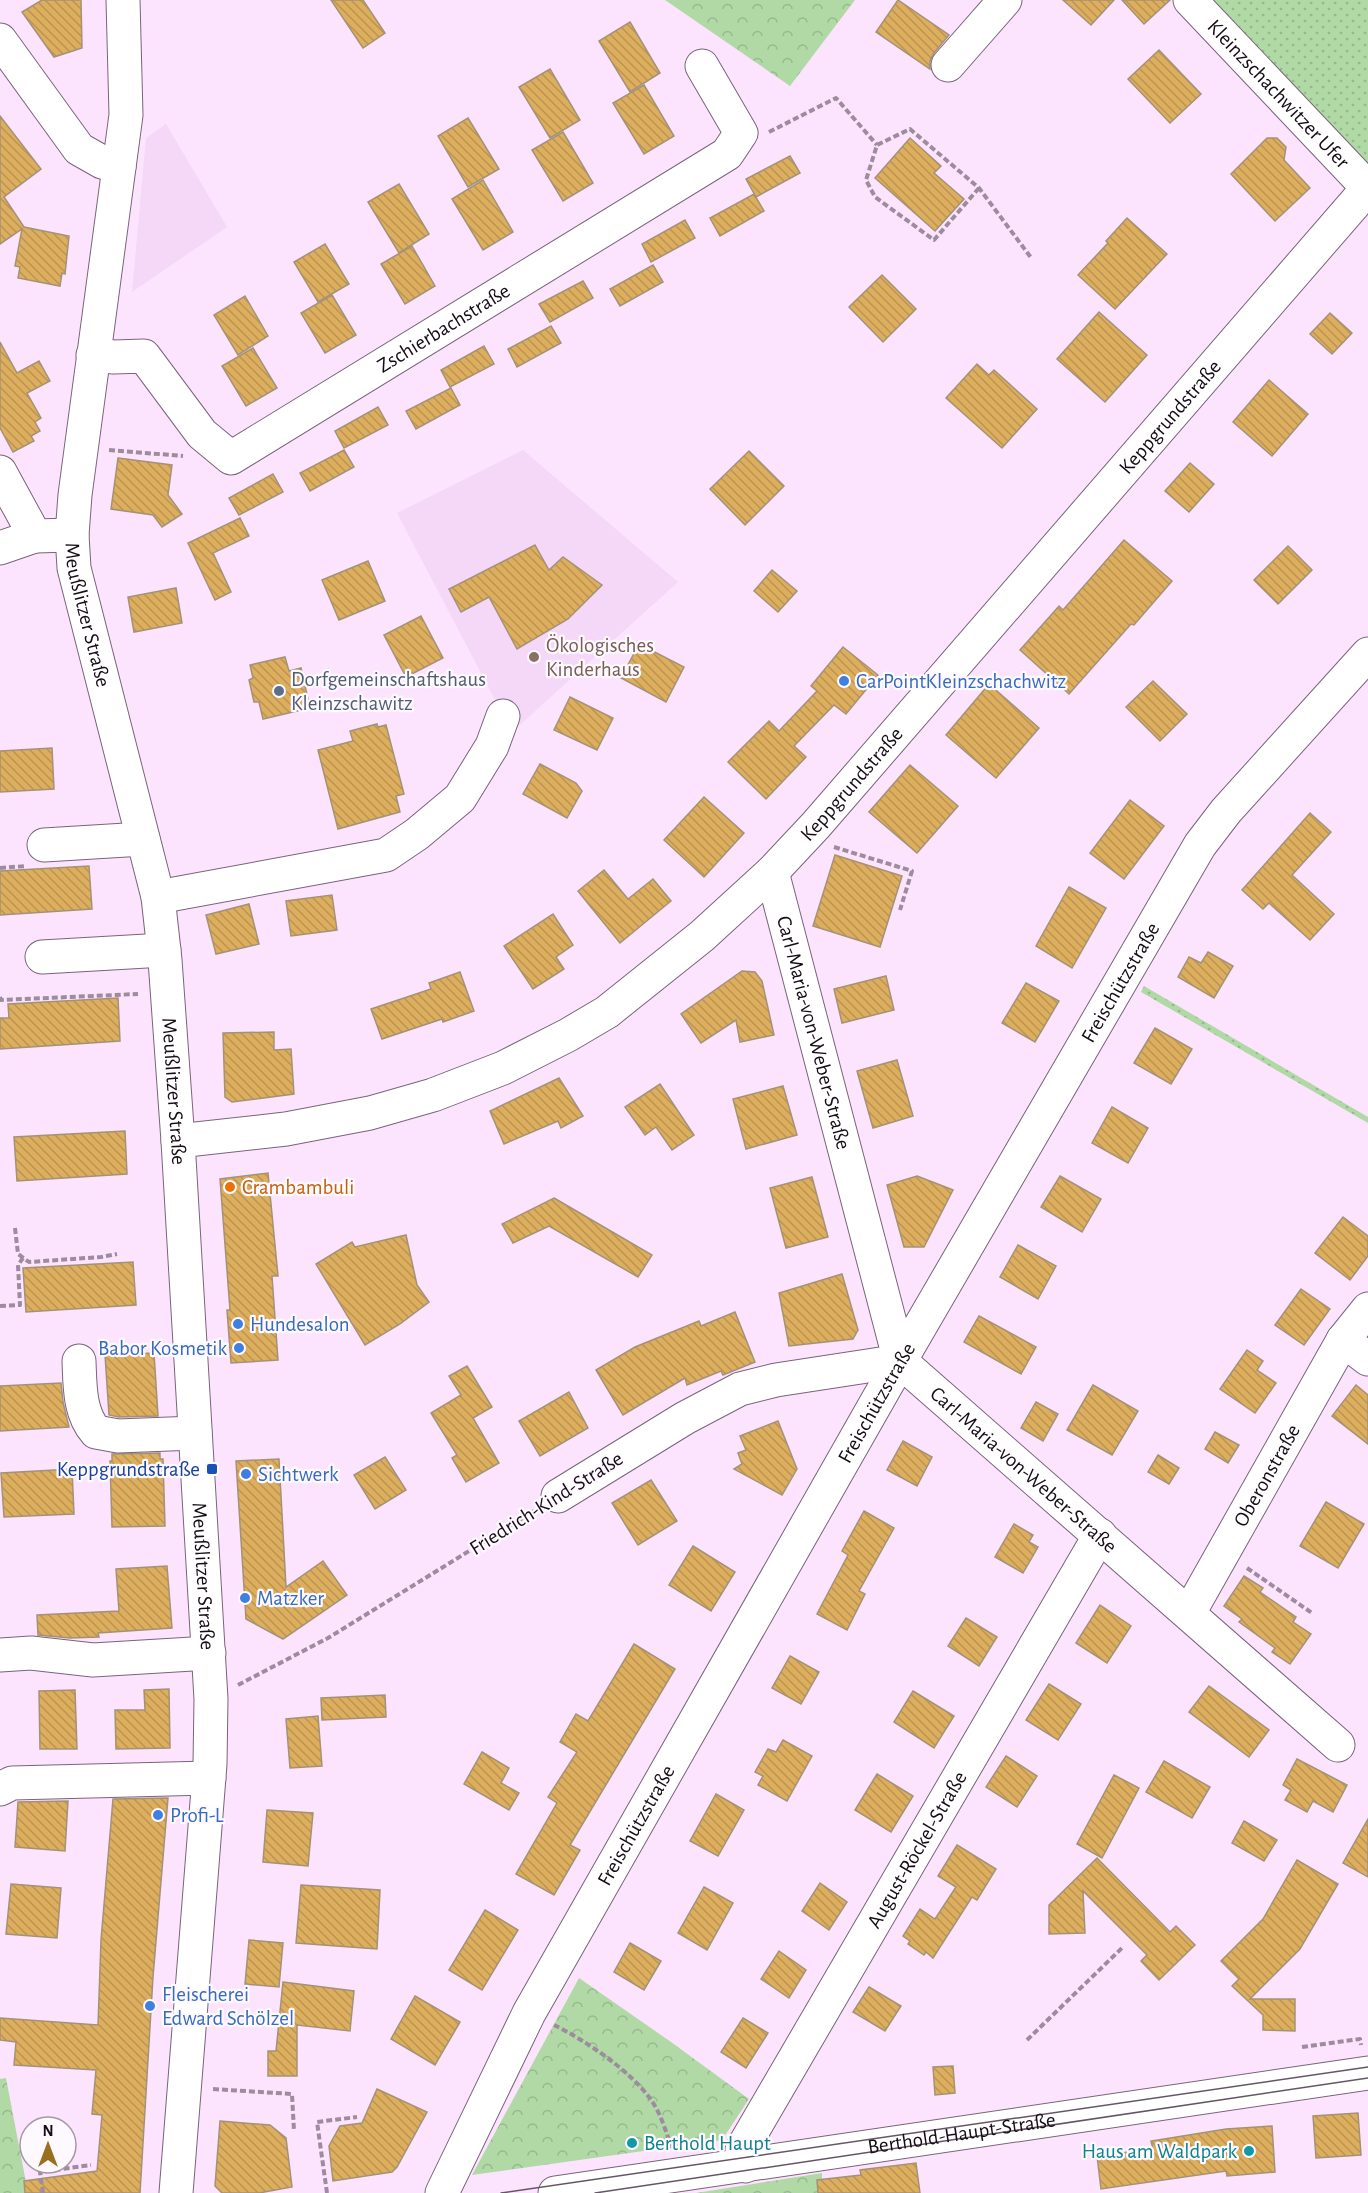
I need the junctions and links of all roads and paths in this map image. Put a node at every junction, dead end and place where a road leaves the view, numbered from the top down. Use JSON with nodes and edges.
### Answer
{"nodes":[{"id":1,"x":123,"y":0,"type":"edge"},
{"id":2,"x":1005,"y":0,"type":"edge"},
{"id":3,"x":1190,"y":0,"type":"edge"},
{"id":4,"x":0,"y":40,"type":"edge"},
{"id":5,"x":948,"y":65,"type":"dead end"},
{"id":6,"x":702,"y":66,"type":"dead end"},
{"id":7,"x":767,"y":134,"type":"dead end"},
{"id":8,"x":876,"y":145,"type":"junction"},
{"id":9,"x":119,"y":167,"type":"junction"},
{"id":10,"x":979,"y":188,"type":"junction"},
{"id":11,"x":1368,"y":188,"type":"edge"},
{"id":12,"x":1032,"y":259,"type":"dead end"},
{"id":13,"x":93,"y":354,"type":"junction"},
{"id":14,"x":81,"y":448,"type":"junction"},
{"id":15,"x":231,"y":458,"type":"junction"},
{"id":16,"x":0,"y":471,"type":"edge"},
{"id":17,"x":72,"y":535,"type":"junction"},
{"id":18,"x":35,"y":536,"type":"junction"},
{"id":19,"x":0,"y":548,"type":"edge"},
{"id":20,"x":1368,"y":654,"type":"edge"},
{"id":21,"x":503,"y":716,"type":"dead end"},
{"id":22,"x":803,"y":838,"type":"junction"},
{"id":23,"x":143,"y":839,"type":"junction"},
{"id":24,"x":44,"y":845,"type":"dead end"},
{"id":25,"x":772,"y":872,"type":"junction"},
{"id":26,"x":158,"y":897,"type":"junction"},
{"id":27,"x":900,"y":910,"type":"dead end"},
{"id":28,"x":164,"y":950,"type":"junction"},
{"id":29,"x":42,"y":957,"type":"dead end"},
{"id":30,"x":167,"y":992,"type":"junction"},
{"id":31,"x":0,"y":1000,"type":"edge"},
{"id":32,"x":178,"y":1141,"type":"junction"},
{"id":33,"x":15,"y":1228,"type":"dead end"},
{"id":34,"x":117,"y":1254,"type":"dead end"},
{"id":35,"x":23,"y":1258,"type":"junction"},
{"id":36,"x":0,"y":1306,"type":"edge"},
{"id":37,"x":1368,"y":1309,"type":"edge"},
{"id":38,"x":1356,"y":1349,"type":"edge"},
{"id":39,"x":79,"y":1361,"type":"dead end"},
{"id":40,"x":900,"y":1361,"type":"junction"},
{"id":41,"x":195,"y":1433,"type":"junction"},
{"id":42,"x":558,"y":1496,"type":"joint"},
{"id":43,"x":1100,"y":1535,"type":"junction"},
{"id":44,"x":1224,"y":1553,"type":"junction"},
{"id":45,"x":1189,"y":1613,"type":"junction"},
{"id":46,"x":1312,"y":1613,"type":"dead end"},
{"id":47,"x":209,"y":1653,"type":"junction"},
{"id":48,"x":0,"y":1655,"type":"edge"},
{"id":49,"x":211,"y":1699,"type":"junction"},
{"id":50,"x":1338,"y":1745,"type":"dead end"},
{"id":51,"x":209,"y":1778,"type":"junction"},
{"id":52,"x":0,"y":1789,"type":"edge"},
{"id":53,"x":1124,"y":1947,"type":"dead end"},
{"id":54,"x":530,"y":2013,"type":"junction"},
{"id":55,"x":1027,"y":2040,"type":"dead end"},
{"id":56,"x":1368,"y":2073,"type":"edge"},
{"id":57,"x":185,"y":2087,"type":"junction"},
{"id":58,"x":357,"y":2117,"type":"dead end"},
{"id":59,"x":294,"y":2131,"type":"dead end"},
{"id":60,"x":91,"y":2164,"type":"dead end"},
{"id":61,"x":745,"y":2166,"type":"junction"},
{"id":62,"x":681,"y":2174,"type":"junction"},
{"id":63,"x":43,"y":2193,"type":"edge"},
{"id":64,"x":176,"y":2193,"type":"edge"},
{"id":65,"x":327,"y":2193,"type":"edge"},
{"id":66,"x":442,"y":2193,"type":"edge"},
{"id":67,"x":555,"y":2193,"type":"edge"}],
"edges":[{"from":1,"to":9,"type":"street","name":"Meußlitzer Straße"},
{"from":2,"to":5,"type":"street"},
{"from":3,"to":11,"type":"street","name":"Kleinzschachwitzer Ufer"},
{"from":4,"to":9,"type":"street"},
{"from":6,"to":15,"type":"street","name":"Zschierbachstraße"},
{"from":7,"to":8,"type":"path"},
{"from":8,"to":10,"type":"path"},
{"from":8,"to":10,"type":"path"},
{"from":9,"to":13,"type":"street","name":"Meußlitzer Straße"},
{"from":10,"to":12,"type":"path"},
{"from":11,"to":22,"type":"street","name":"Keppgrundstraße"},
{"from":13,"to":14,"type":"street","name":"Meußlitzer Straße"},
{"from":13,"to":15,"type":"street"},
{"from":14,"to":15,"type":"path"},
{"from":14,"to":17,"type":"street","name":"Meußlitzer Straße"},
{"from":16,"to":18,"type":"street"},
{"from":17,"to":18,"type":"street"},
{"from":17,"to":23,"type":"street","name":"Meußlitzer Straße"},
{"from":18,"to":19,"type":"street"},
{"from":20,"to":40,"type":"street","name":"Freischützstraße"},
{"from":21,"to":26,"type":"street"},
{"from":22,"to":25,"type":"street","name":"Keppgrundstraße"},
{"from":22,"to":27,"type":"path"},
{"from":23,"to":24,"type":"street"},
{"from":23,"to":26,"type":"street","name":"Meußlitzer Straße"},
{"from":25,"to":32,"type":"street","name":"Keppgrundstraße"},
{"from":25,"to":40,"type":"street","name":"Carl-Maria-von-Weber-Straße"},
{"from":26,"to":28,"type":"street","name":"Meußlitzer Straße"},
{"from":28,"to":29,"type":"street"},
{"from":28,"to":30,"type":"street","name":"Meußlitzer Straße"},
{"from":30,"to":31,"type":"path"},
{"from":30,"to":32,"type":"street","name":"Meußlitzer Straße"},
{"from":32,"to":41,"type":"street","name":"Meußlitzer Straße"},
{"from":33,"to":35,"type":"path"},
{"from":34,"to":35,"type":"path"},
{"from":35,"to":36,"type":"path"},
{"from":37,"to":38,"type":"street","name":"Oberonstraße"},
{"from":38,"to":44,"type":"street","name":"Oberonstraße"},
{"from":39,"to":41,"type":"street"},
{"from":40,"to":42,"type":"street","name":"Friedrich-Kind-Straße"},
{"from":40,"to":43,"type":"street","name":"Carl-Maria-von-Weber-Straße"},
{"from":40,"to":54,"type":"street","name":"Freischützstraße"},
{"from":41,"to":47,"type":"street","name":"Meußlitzer Straße"},
{"from":42,"to":49,"type":"path","name":"Friedrich-Kind-Straße"},
{"from":43,"to":45,"type":"street","name":"Carl-Maria-von-Weber-Straße"},
{"from":43,"to":61,"type":"street","name":"August-Röckel-Straße"},
{"from":44,"to":45,"type":"street","name":"Oberonstraße"},
{"from":44,"to":46,"type":"path"},
{"from":45,"to":50,"type":"street","name":"Carl-Maria-von-Weber-Straße"},
{"from":47,"to":48,"type":"street"},
{"from":47,"to":49,"type":"street","name":"Meußlitzer Straße"},
{"from":49,"to":51,"type":"street","name":"Meußlitzer Straße"},
{"from":51,"to":52,"type":"street"},
{"from":51,"to":57,"type":"street","name":"Meußlitzer Straße"},
{"from":53,"to":55,"type":"path"},
{"from":54,"to":62,"type":"path"},
{"from":54,"to":66,"type":"street","name":"Freischützstraße"},
{"from":56,"to":61,"type":"street","name":"Berthold-Haupt-Straße"},
{"from":57,"to":59,"type":"path"},
{"from":57,"to":64,"type":"street","name":"Meußlitzer Straße"},
{"from":58,"to":65,"type":"path"},
{"from":60,"to":63,"type":"path"},
{"from":61,"to":62,"type":"street","name":"Berthold-Haupt-Straße"},
{"from":62,"to":67,"type":"street","name":"Berthold-Haupt-Straße"}]}
